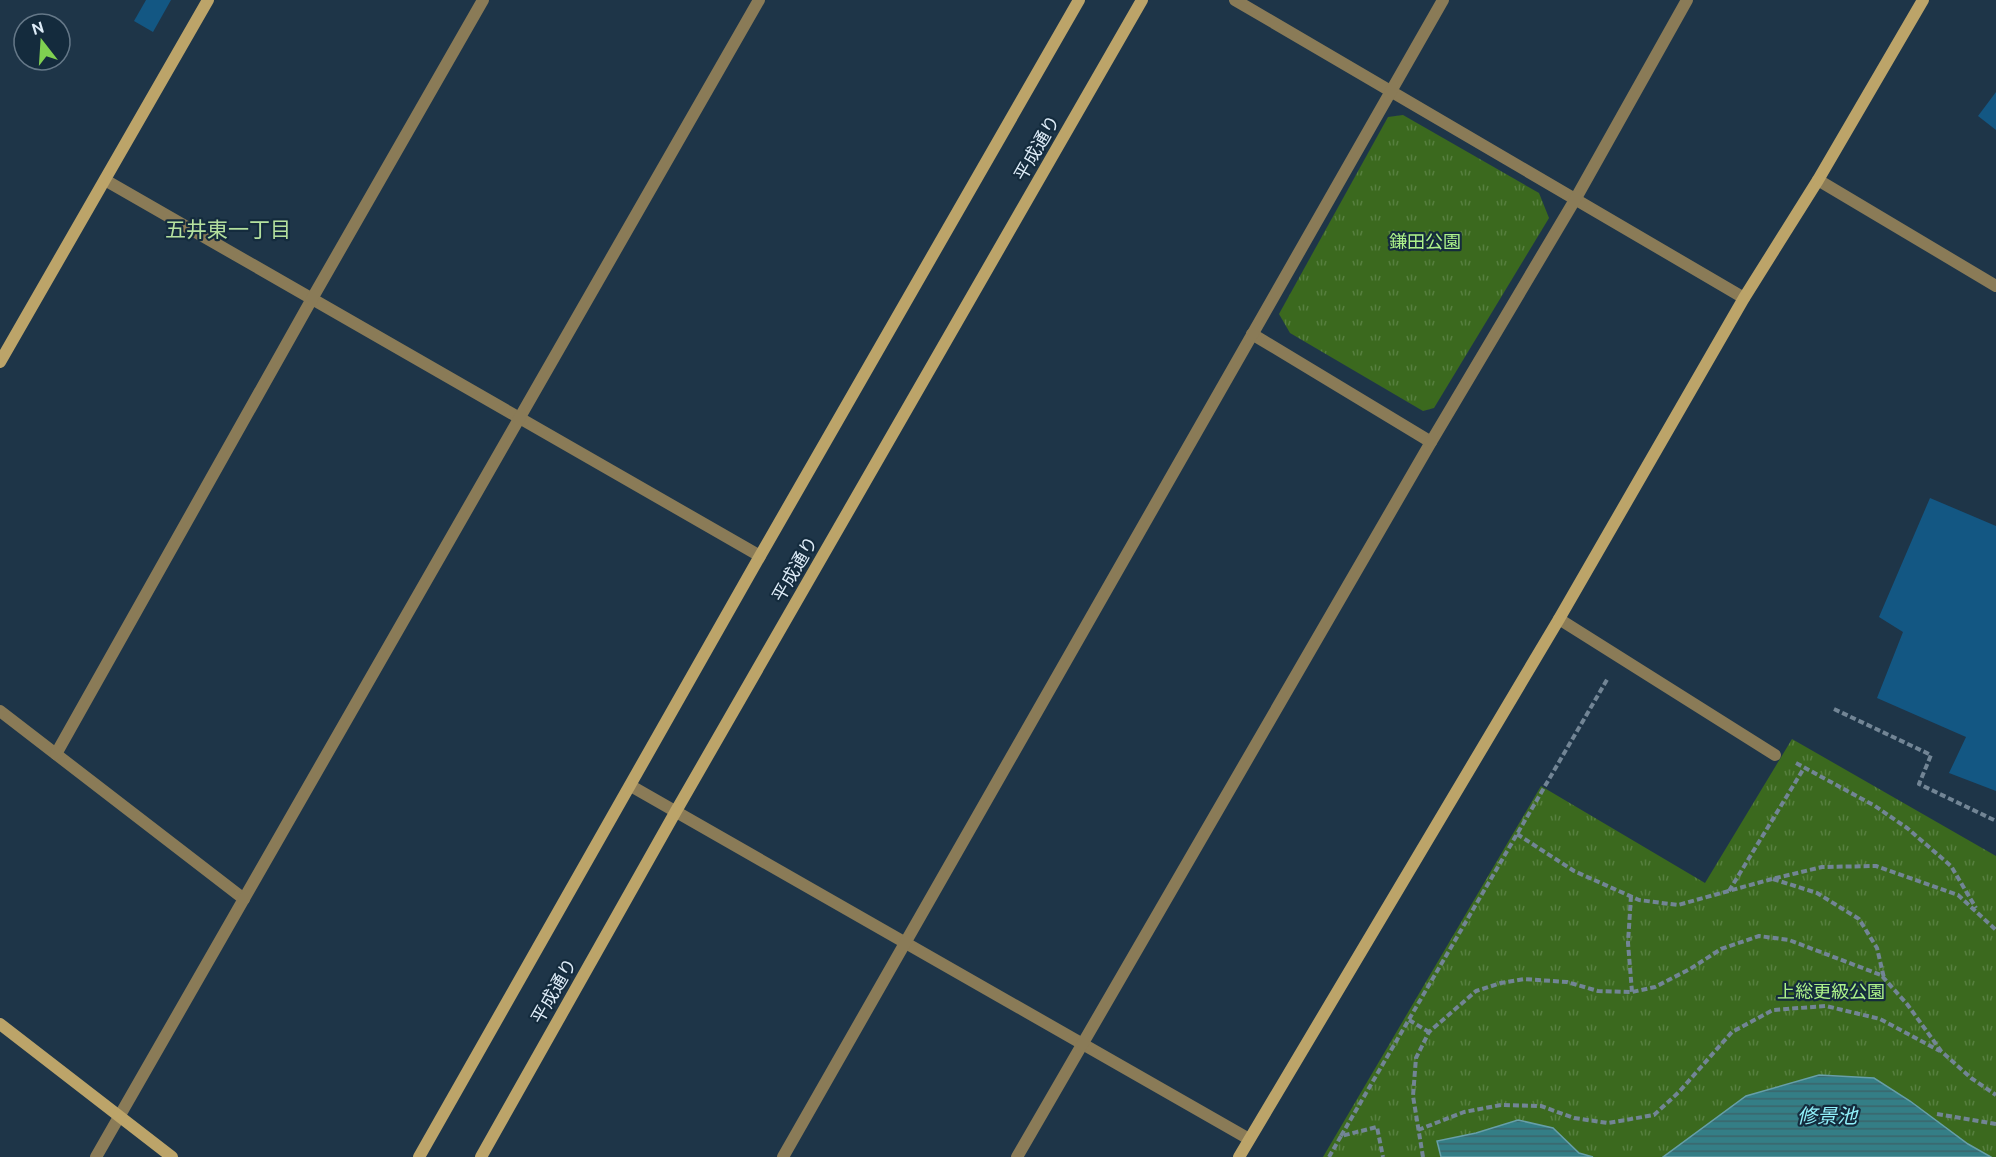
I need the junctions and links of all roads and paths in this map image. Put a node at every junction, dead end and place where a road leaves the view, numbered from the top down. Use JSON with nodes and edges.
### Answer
{"nodes":[{"id":1,"x":208,"y":0,"type":"edge"},
{"id":2,"x":483,"y":0,"type":"edge"},
{"id":3,"x":759,"y":0,"type":"edge"},
{"id":4,"x":1079,"y":0,"type":"edge"},
{"id":5,"x":1142,"y":0,"type":"edge"},
{"id":6,"x":1235,"y":0,"type":"edge"},
{"id":7,"x":1443,"y":0,"type":"edge"},
{"id":8,"x":1687,"y":0,"type":"edge"},
{"id":9,"x":1923,"y":0,"type":"edge"},
{"id":10,"x":1391,"y":90,"type":"junction"},
{"id":11,"x":105,"y":180,"type":"junction"},
{"id":12,"x":1818,"y":180,"type":"junction"},
{"id":13,"x":1575,"y":198,"type":"junction"},
{"id":14,"x":1996,"y":286,"type":"edge"},
{"id":15,"x":313,"y":297,"type":"junction"},
{"id":16,"x":1744,"y":298,"type":"junction"},
{"id":17,"x":1252,"y":334,"type":"junction"},
{"id":18,"x":0,"y":362,"type":"edge"},
{"id":19,"x":520,"y":419,"type":"junction"},
{"id":20,"x":1431,"y":442,"type":"junction"},
{"id":21,"x":760,"y":556,"type":"junction"},
{"id":22,"x":1559,"y":619,"type":"junction"},
{"id":23,"x":1620,"y":658,"type":"junction"},
{"id":24,"x":1834,"y":709,"type":"dead end"},
{"id":25,"x":0,"y":711,"type":"edge"},
{"id":26,"x":56,"y":754,"type":"junction"},
{"id":27,"x":1775,"y":755,"type":"dead end"},
{"id":28,"x":1790,"y":760,"type":"dead end"},
{"id":29,"x":1804,"y":768,"type":"junction"},
{"id":30,"x":631,"y":786,"type":"junction"},
{"id":31,"x":676,"y":812,"type":"junction"},
{"id":32,"x":1996,"y":821,"type":"edge"},
{"id":33,"x":1517,"y":834,"type":"junction"},
{"id":34,"x":1772,"y":879,"type":"junction"},
{"id":35,"x":1729,"y":892,"type":"junction"},
{"id":36,"x":1631,"y":896,"type":"junction"},
{"id":37,"x":244,"y":899,"type":"junction"},
{"id":38,"x":1978,"y":913,"type":"junction"},
{"id":39,"x":1995,"y":927,"type":"edge"},
{"id":40,"x":905,"y":944,"type":"junction"},
{"id":41,"x":1885,"y":979,"type":"junction"},
{"id":42,"x":1632,"y":992,"type":"junction"},
{"id":43,"x":1409,"y":1020,"type":"junction"},
{"id":44,"x":0,"y":1024,"type":"edge"},
{"id":45,"x":1429,"y":1032,"type":"junction"},
{"id":46,"x":1083,"y":1045,"type":"junction"},
{"id":47,"x":1941,"y":1051,"type":"junction"},
{"id":48,"x":1996,"y":1095,"type":"edge"},
{"id":49,"x":1936,"y":1114,"type":"dead end"},
{"id":50,"x":120,"y":1116,"type":"junction"},
{"id":51,"x":1996,"y":1124,"type":"edge"},
{"id":52,"x":1418,"y":1130,"type":"junction"},
{"id":53,"x":1341,"y":1136,"type":"junction"},
{"id":54,"x":1249,"y":1139,"type":"junction"},
{"id":55,"x":96,"y":1157,"type":"edge"},
{"id":56,"x":172,"y":1157,"type":"edge"},
{"id":57,"x":419,"y":1157,"type":"edge"},
{"id":58,"x":481,"y":1157,"type":"edge"},
{"id":59,"x":783,"y":1157,"type":"edge"},
{"id":60,"x":1017,"y":1157,"type":"edge"},
{"id":61,"x":1239,"y":1157,"type":"edge"},
{"id":62,"x":1329,"y":1157,"type":"edge"},
{"id":63,"x":1383,"y":1157,"type":"edge"},
{"id":64,"x":1423,"y":1157,"type":"edge"}],
"edges":[{"from":1,"to":11,"type":"street"},
{"from":2,"to":15,"type":"street"},
{"from":3,"to":19,"type":"street"},
{"from":4,"to":21,"type":"street","name":"平成通り"},
{"from":5,"to":31,"type":"street","name":"平成通り"},
{"from":6,"to":10,"type":"street"},
{"from":7,"to":10,"type":"street"},
{"from":8,"to":13,"type":"street"},
{"from":9,"to":12,"type":"street"},
{"from":10,"to":13,"type":"street"},
{"from":10,"to":17,"type":"street"},
{"from":11,"to":15,"type":"street"},
{"from":11,"to":18,"type":"street"},
{"from":12,"to":14,"type":"street"},
{"from":12,"to":16,"type":"street"},
{"from":13,"to":16,"type":"street"},
{"from":13,"to":20,"type":"street"},
{"from":15,"to":19,"type":"street"},
{"from":15,"to":26,"type":"street"},
{"from":16,"to":22,"type":"street"},
{"from":17,"to":20,"type":"street"},
{"from":17,"to":40,"type":"street"},
{"from":19,"to":21,"type":"street"},
{"from":19,"to":37,"type":"street"},
{"from":20,"to":46,"type":"street"},
{"from":21,"to":30,"type":"street","name":"平成通り"},
{"from":22,"to":23,"type":"street"},
{"from":22,"to":54,"type":"street"},
{"from":23,"to":27,"type":"street"},
{"from":23,"to":33,"type":"path"},
{"from":24,"to":32,"type":"path"},
{"from":25,"to":26,"type":"street"},
{"from":26,"to":37,"type":"street"},
{"from":28,"to":29,"type":"path"},
{"from":29,"to":35,"type":"path"},
{"from":29,"to":38,"type":"path"},
{"from":30,"to":31,"type":"street"},
{"from":30,"to":57,"type":"street","name":"平成通り"},
{"from":31,"to":40,"type":"street"},
{"from":31,"to":58,"type":"street","name":"平成通り"},
{"from":33,"to":36,"type":"path"},
{"from":33,"to":43,"type":"path"},
{"from":34,"to":35,"type":"path"},
{"from":34,"to":38,"type":"path"},
{"from":34,"to":41,"type":"path"},
{"from":35,"to":36,"type":"path"},
{"from":36,"to":42,"type":"path"},
{"from":37,"to":50,"type":"street"},
{"from":38,"to":39,"type":"path"},
{"from":40,"to":46,"type":"street"},
{"from":40,"to":59,"type":"street"},
{"from":41,"to":42,"type":"path"},
{"from":41,"to":47,"type":"path"},
{"from":42,"to":45,"type":"path"},
{"from":43,"to":45,"type":"path"},
{"from":43,"to":53,"type":"path"},
{"from":44,"to":50,"type":"street"},
{"from":45,"to":52,"type":"path"},
{"from":46,"to":54,"type":"street"},
{"from":46,"to":60,"type":"street"},
{"from":47,"to":48,"type":"path"},
{"from":47,"to":52,"type":"path"},
{"from":49,"to":51,"type":"path"},
{"from":50,"to":55,"type":"street"},
{"from":50,"to":56,"type":"street"},
{"from":52,"to":64,"type":"path"},
{"from":53,"to":62,"type":"path"},
{"from":53,"to":63,"type":"path"},
{"from":54,"to":61,"type":"street"}]}
